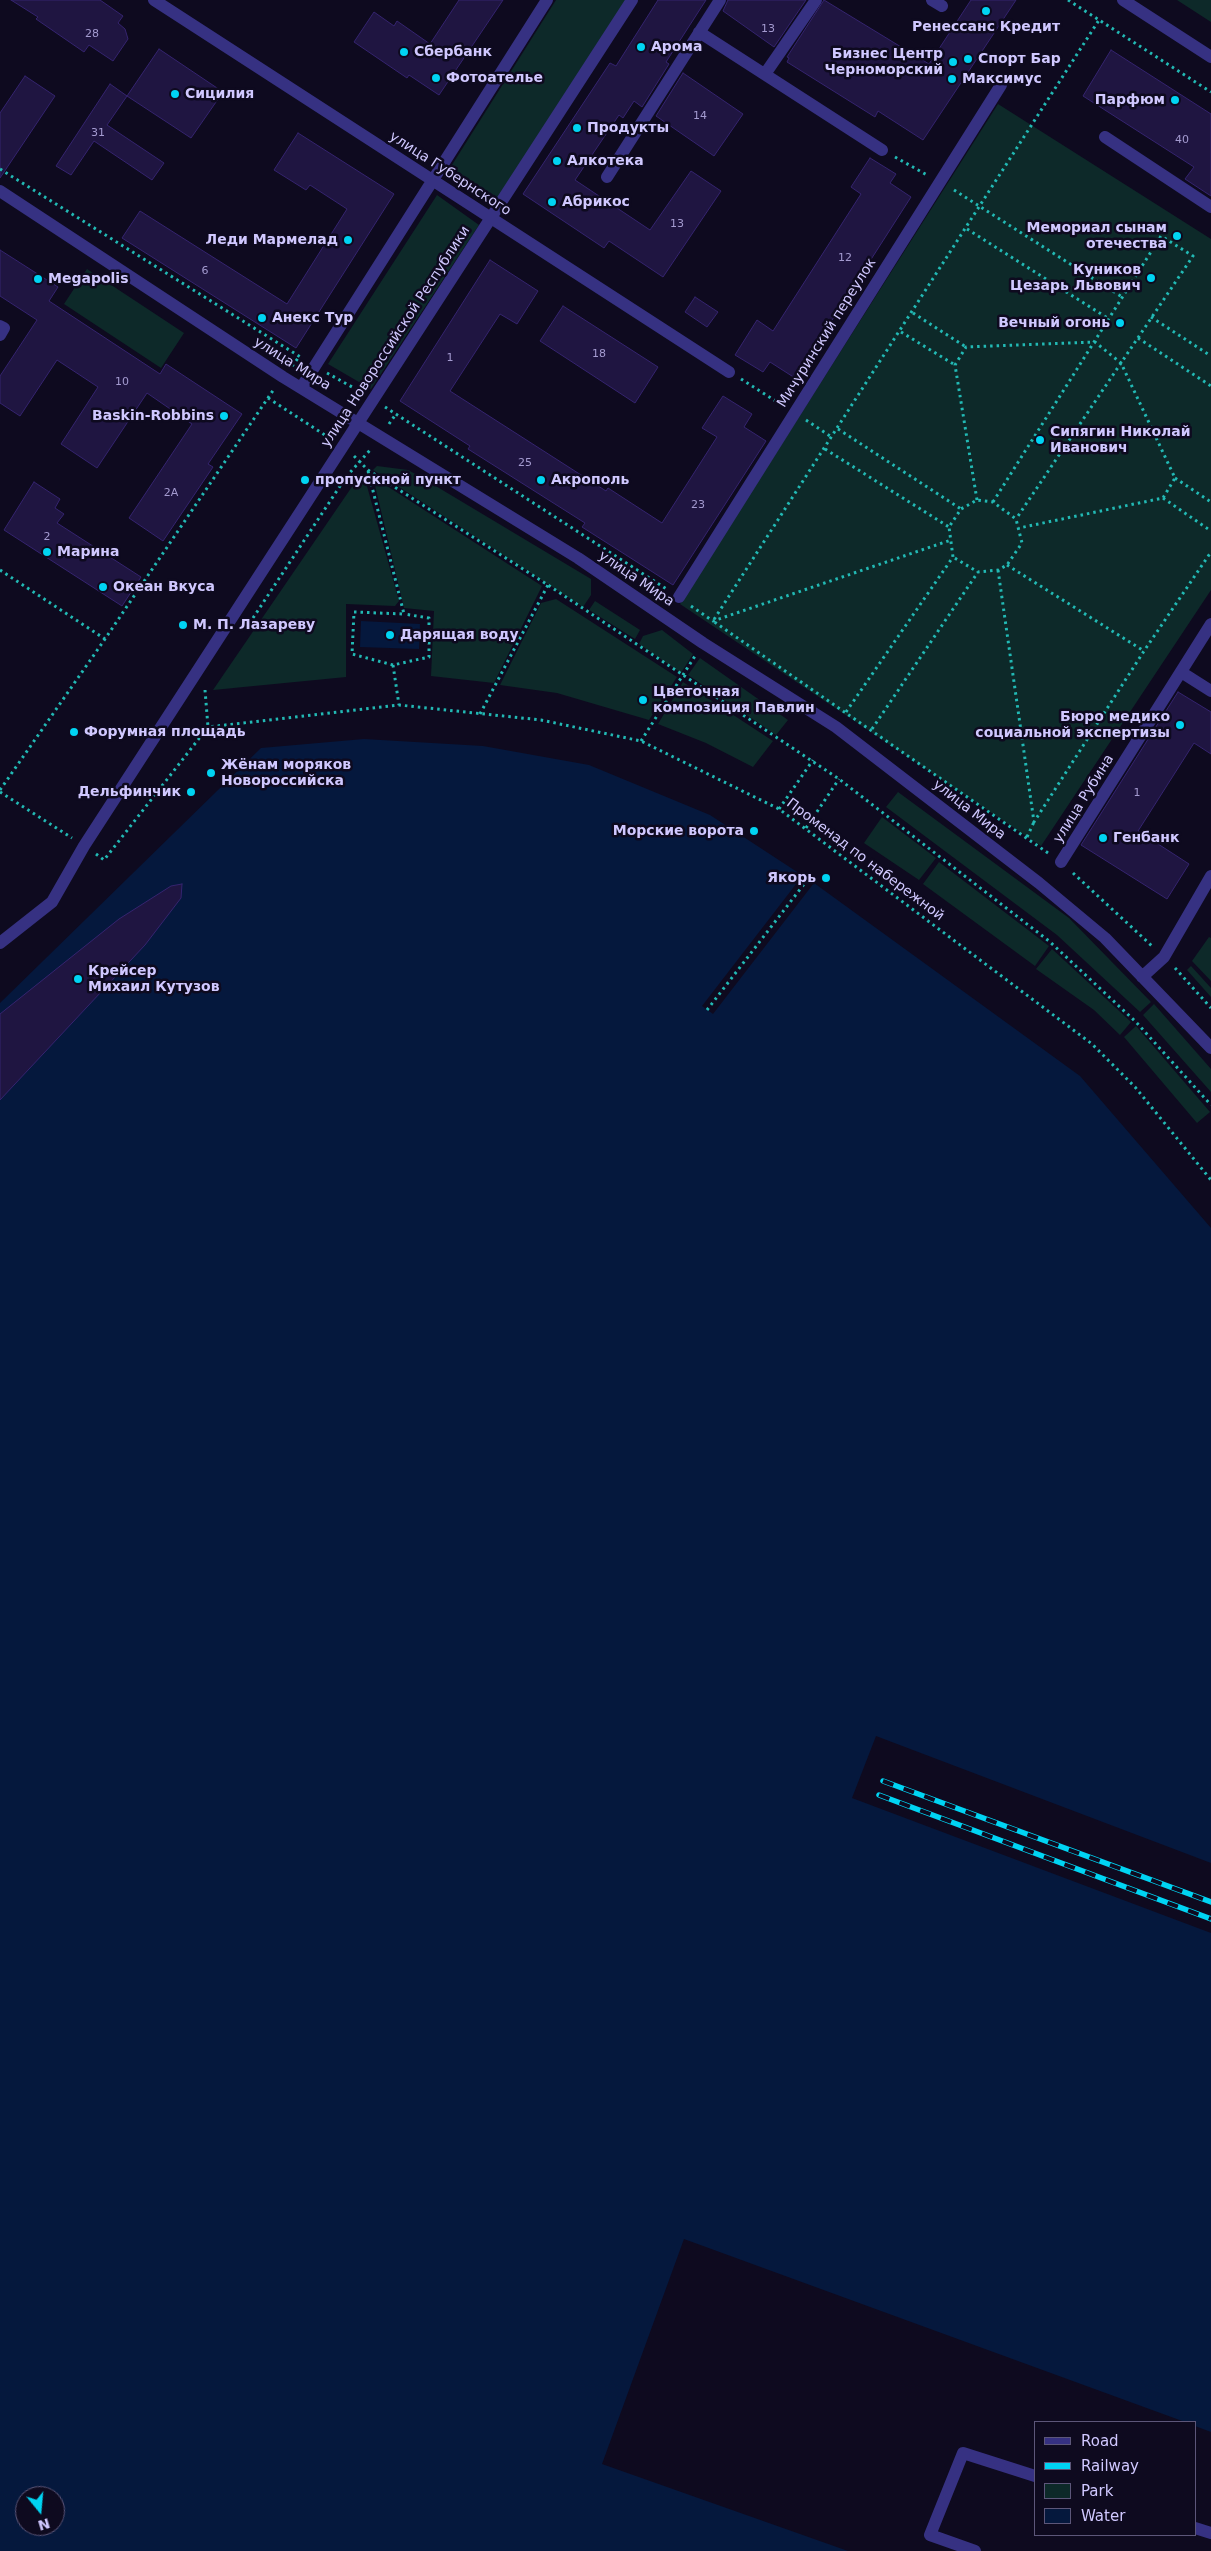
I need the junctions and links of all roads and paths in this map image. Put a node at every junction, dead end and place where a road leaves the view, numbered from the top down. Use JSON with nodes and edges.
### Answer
{"nodes":[{"id":1,"x":154,"y":0,"type":"edge"},
{"id":2,"x":547,"y":0,"type":"edge"},
{"id":3,"x":632,"y":0,"type":"edge"},
{"id":4,"x":720,"y":0,"type":"edge"},
{"id":5,"x":816,"y":0,"type":"edge"},
{"id":6,"x":1068,"y":0,"type":"edge"},
{"id":7,"x":1123,"y":0,"type":"edge"},
{"id":8,"x":1100,"y":20,"type":"junction"},
{"id":9,"x":699,"y":32,"type":"junction"},
{"id":10,"x":1211,"y":57,"type":"edge"},
{"id":11,"x":765,"y":74,"type":"junction"},
{"id":12,"x":1002,"y":85,"type":"dead end"},
{"id":13,"x":1211,"y":92,"type":"edge"},
{"id":14,"x":1105,"y":137,"type":"dead end"},
{"id":15,"x":882,"y":150,"type":"dead end"},
{"id":16,"x":0,"y":169,"type":"edge"},
{"id":17,"x":607,"y":177,"type":"dead end"},
{"id":18,"x":433,"y":182,"type":"junction"},
{"id":19,"x":0,"y":191,"type":"edge"},
{"id":20,"x":982,"y":206,"type":"junction"},
{"id":21,"x":1211,"y":207,"type":"edge"},
{"id":22,"x":491,"y":218,"type":"junction"},
{"id":23,"x":967,"y":229,"type":"junction"},
{"id":24,"x":1122,"y":297,"type":"junction"},
{"id":25,"x":913,"y":312,"type":"junction"},
{"id":26,"x":1151,"y":317,"type":"junction"},
{"id":27,"x":1109,"y":319,"type":"junction"},
{"id":28,"x":0,"y":326,"type":"edge"},
{"id":29,"x":900,"y":332,"type":"junction"},
{"id":30,"x":0,"y":335,"type":"edge"},
{"id":31,"x":1138,"y":338,"type":"junction"},
{"id":32,"x":1095,"y":342,"type":"junction"},
{"id":33,"x":966,"y":347,"type":"junction"},
{"id":34,"x":1211,"y":356,"type":"edge"},
{"id":35,"x":299,"y":357,"type":"junction"},
{"id":36,"x":1121,"y":363,"type":"junction"},
{"id":37,"x":956,"y":365,"type":"junction"},
{"id":38,"x":316,"y":366,"type":"junction"},
{"id":39,"x":730,"y":372,"type":"dead end"},
{"id":40,"x":283,"y":377,"type":"junction"},
{"id":41,"x":1211,"y":386,"type":"edge"},
{"id":42,"x":301,"y":388,"type":"junction"},
{"id":43,"x":268,"y":398,"type":"junction"},
{"id":44,"x":374,"y":400,"type":"junction"},
{"id":45,"x":396,"y":414,"type":"junction"},
{"id":46,"x":358,"y":424,"type":"junction"},
{"id":47,"x":838,"y":429,"type":"junction"},
{"id":48,"x":379,"y":437,"type":"junction"},
{"id":49,"x":342,"y":448,"type":"junction"},
{"id":50,"x":825,"y":449,"type":"junction"},
{"id":51,"x":362,"y":462,"type":"junction"},
{"id":52,"x":368,"y":470,"type":"junction"},
{"id":53,"x":1174,"y":478,"type":"junction"},
{"id":54,"x":1163,"y":498,"type":"junction"},
{"id":55,"x":977,"y":500,"type":"junction"},
{"id":56,"x":993,"y":502,"type":"junction"},
{"id":57,"x":1211,"y":502,"type":"edge"},
{"id":58,"x":961,"y":509,"type":"junction"},
{"id":59,"x":1016,"y":519,"type":"junction"},
{"id":60,"x":949,"y":527,"type":"junction"},
{"id":61,"x":1019,"y":528,"type":"junction"},
{"id":62,"x":1211,"y":531,"type":"edge"},
{"id":63,"x":951,"y":540,"type":"junction"},
{"id":64,"x":1211,"y":552,"type":"edge"},
{"id":65,"x":953,"y":557,"type":"junction"},
{"id":66,"x":1008,"y":565,"type":"junction"},
{"id":67,"x":0,"y":570,"type":"edge"},
{"id":68,"x":998,"y":570,"type":"junction"},
{"id":69,"x":978,"y":572,"type":"junction"},
{"id":70,"x":548,"y":585,"type":"junction"},
{"id":71,"x":678,"y":597,"type":"junction"},
{"id":72,"x":404,"y":614,"type":"junction"},
{"id":73,"x":713,"y":622,"type":"junction"},
{"id":74,"x":1211,"y":624,"type":"edge"},
{"id":75,"x":248,"y":625,"type":"dead end"},
{"id":76,"x":105,"y":639,"type":"junction"},
{"id":77,"x":703,"y":643,"type":"junction"},
{"id":78,"x":1144,"y":651,"type":"junction"},
{"id":79,"x":393,"y":665,"type":"junction"},
{"id":80,"x":1181,"y":672,"type":"junction"},
{"id":81,"x":682,"y":676,"type":"junction"},
{"id":82,"x":210,"y":682,"type":"dead end"},
{"id":83,"x":1211,"y":692,"type":"edge"},
{"id":84,"x":399,"y":705,"type":"junction"},
{"id":85,"x":846,"y":712,"type":"junction"},
{"id":86,"x":480,"y":714,"type":"junction"},
{"id":87,"x":208,"y":727,"type":"junction"},
{"id":88,"x":641,"y":741,"type":"junction"},
{"id":89,"x":813,"y":760,"type":"junction"},
{"id":90,"x":839,"y":779,"type":"junction"},
{"id":91,"x":0,"y":791,"type":"edge"},
{"id":92,"x":779,"y":809,"type":"junction"},
{"id":93,"x":1034,"y":822,"type":"junction"},
{"id":94,"x":806,"y":828,"type":"junction"},
{"id":95,"x":1027,"y":837,"type":"dead end"},
{"id":96,"x":84,"y":846,"type":"junction"},
{"id":97,"x":1061,"y":862,"type":"dead end"},
{"id":98,"x":1211,"y":876,"type":"edge"},
{"id":99,"x":808,"y":879,"type":"dead end"},
{"id":100,"x":0,"y":943,"type":"edge"},
{"id":101,"x":1142,"y":977,"type":"junction"},
{"id":102,"x":707,"y":1010,"type":"dead end"},
{"id":103,"x":1211,"y":1048,"type":"edge"},
{"id":104,"x":1211,"y":1105,"type":"edge"},
{"id":105,"x":1211,"y":1180,"type":"edge"},
{"id":106,"x":1034,"y":2476,"type":"edge"},
{"id":107,"x":1196,"y":2528,"type":"edge"},
{"id":108,"x":1211,"y":2533,"type":"edge"},
{"id":109,"x":975,"y":2551,"type":"edge"}],
"edges":[{"from":1,"to":18,"type":"street","name":"улица Губернского"},
{"from":2,"to":18,"type":"street"},
{"from":3,"to":22,"type":"street","name":"улица Новороссийской Республики"},
{"from":4,"to":9,"type":"street"},
{"from":5,"to":11,"type":"street"},
{"from":6,"to":8,"type":"path"},
{"from":7,"to":10,"type":"street"},
{"from":8,"to":13,"type":"path"},
{"from":8,"to":20,"type":"path"},
{"from":9,"to":11,"type":"street"},
{"from":9,"to":17,"type":"street"},
{"from":11,"to":15,"type":"street"},
{"from":12,"to":71,"type":"street","name":"Мичуринский переулок"},
{"from":14,"to":21,"type":"street"},
{"from":16,"to":35,"type":"path"},
{"from":18,"to":22,"type":"street","name":"улица Губернского"},
{"from":18,"to":38,"type":"street"},
{"from":19,"to":40,"type":"street","name":"улица Мира"},
{"from":20,"to":23,"type":"path"},
{"from":20,"to":24,"type":"path"},
{"from":22,"to":39,"type":"street","name":"улица Губернского"},
{"from":22,"to":44,"type":"street","name":"улица Новороссийской Республики"},
{"from":23,"to":25,"type":"path"},
{"from":23,"to":27,"type":"path"},
{"from":24,"to":26,"type":"path"},
{"from":24,"to":27,"type":"path"},
{"from":25,"to":29,"type":"path"},
{"from":25,"to":33,"type":"path"},
{"from":26,"to":31,"type":"path"},
{"from":26,"to":34,"type":"path"},
{"from":27,"to":32,"type":"path"},
{"from":28,"to":30,"type":"street"},
{"from":29,"to":37,"type":"path"},
{"from":29,"to":47,"type":"path"},
{"from":31,"to":36,"type":"path"},
{"from":31,"to":41,"type":"path"},
{"from":32,"to":33,"type":"path"},
{"from":32,"to":36,"type":"path"},
{"from":32,"to":56,"type":"path"},
{"from":33,"to":37,"type":"path"},
{"from":35,"to":38,"type":"path"},
{"from":35,"to":40,"type":"path"},
{"from":36,"to":53,"type":"path"},
{"from":36,"to":59,"type":"path"},
{"from":37,"to":55,"type":"path"},
{"from":38,"to":42,"type":"street"},
{"from":38,"to":44,"type":"path"},
{"from":40,"to":42,"type":"street","name":"улица Мира"},
{"from":40,"to":43,"type":"path"},
{"from":42,"to":46,"type":"street","name":"улица Мира"},
{"from":43,"to":49,"type":"path"},
{"from":43,"to":76,"type":"path"},
{"from":44,"to":45,"type":"path"},
{"from":44,"to":46,"type":"street","name":"улица Новороссийской Республики"},
{"from":45,"to":48,"type":"path"},
{"from":45,"to":71,"type":"path"},
{"from":46,"to":48,"type":"street","name":"улица Мира"},
{"from":46,"to":49,"type":"street","name":"улица Новороссийской Республики"},
{"from":47,"to":50,"type":"path"},
{"from":47,"to":58,"type":"path"},
{"from":48,"to":51,"type":"path"},
{"from":48,"to":77,"type":"street","name":"улица Мира"},
{"from":49,"to":51,"type":"path"},
{"from":49,"to":96,"type":"street","name":"улица Новороссийской Республики"},
{"from":50,"to":60,"type":"path"},
{"from":50,"to":73,"type":"path"},
{"from":51,"to":52,"type":"path"},
{"from":51,"to":75,"type":"path"},
{"from":52,"to":70,"type":"path"},
{"from":52,"to":72,"type":"path"},
{"from":53,"to":54,"type":"path"},
{"from":53,"to":57,"type":"path"},
{"from":54,"to":61,"type":"path"},
{"from":54,"to":62,"type":"path"},
{"from":55,"to":56,"type":"path"},
{"from":55,"to":58,"type":"path"},
{"from":56,"to":59,"type":"path"},
{"from":58,"to":60,"type":"path"},
{"from":59,"to":61,"type":"path"},
{"from":60,"to":63,"type":"path"},
{"from":61,"to":66,"type":"path"},
{"from":63,"to":65,"type":"path"},
{"from":63,"to":73,"type":"path"},
{"from":64,"to":78,"type":"path"},
{"from":65,"to":69,"type":"path"},
{"from":65,"to":85,"type":"path"},
{"from":66,"to":68,"type":"path"},
{"from":66,"to":78,"type":"path"},
{"from":67,"to":76,"type":"path"},
{"from":68,"to":69,"type":"path"},
{"from":68,"to":93,"type":"path"},
{"from":69,"to":85,"type":"path"},
{"from":70,"to":81,"type":"path"},
{"from":70,"to":86,"type":"path"},
{"from":71,"to":73,"type":"path"},
{"from":72,"to":79,"type":"path"},
{"from":72,"to":79,"type":"path"},
{"from":73,"to":85,"type":"path"},
{"from":74,"to":80,"type":"street","name":"улица Рубина"},
{"from":76,"to":91,"type":"path"},
{"from":77,"to":81,"type":"path"},
{"from":77,"to":101,"type":"street","name":"улица Мира"},
{"from":78,"to":93,"type":"path"},
{"from":79,"to":84,"type":"path"},
{"from":80,"to":83,"type":"street"},
{"from":80,"to":97,"type":"street","name":"улица Рубина"},
{"from":81,"to":88,"type":"path"},
{"from":81,"to":89,"type":"path"},
{"from":82,"to":87,"type":"path"},
{"from":84,"to":86,"type":"path","name":"Променад по набережной"},
{"from":84,"to":87,"type":"path","name":"Променад по набережной"},
{"from":86,"to":88,"type":"path","name":"Променад по набережной"},
{"from":87,"to":96,"type":"path"},
{"from":88,"to":92,"type":"path","name":"Променад по набережной"},
{"from":89,"to":90,"type":"path"},
{"from":89,"to":92,"type":"path"},
{"from":90,"to":94,"type":"path"},
{"from":90,"to":104,"type":"path"},
{"from":91,"to":96,"type":"path"},
{"from":92,"to":94,"type":"path","name":"Променад по набережной"},
{"from":93,"to":95,"type":"path"},
{"from":94,"to":105,"type":"path","name":"Променад по набережной"},
{"from":96,"to":100,"type":"street","name":"улица Новороссийской Республики"},
{"from":98,"to":101,"type":"street"},
{"from":99,"to":102,"type":"path"},
{"from":101,"to":103,"type":"street","name":"улица Мира"},
{"from":106,"to":109,"type":"street"},
{"from":107,"to":108,"type":"street"}]}
